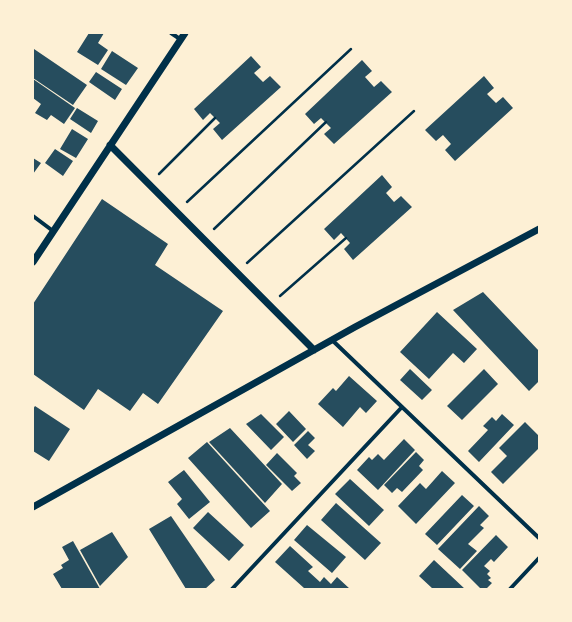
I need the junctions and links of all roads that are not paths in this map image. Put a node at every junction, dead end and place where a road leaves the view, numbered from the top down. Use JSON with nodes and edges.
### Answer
{"nodes":[{"id":1,"x":171,"y":33,"type":"edge"},
{"id":2,"x":182,"y":36,"type":"edge"},
{"id":3,"x":110,"y":146,"type":"junction"},
{"id":4,"x":33,"y":216,"type":"edge"},
{"id":5,"x":539,"y":229,"type":"edge"},
{"id":6,"x":53,"y":231,"type":"junction"},
{"id":7,"x":33,"y":262,"type":"edge"},
{"id":8,"x":332,"y":340,"type":"junction"},
{"id":9,"x":314,"y":350,"type":"junction"},
{"id":10,"x":402,"y":407,"type":"junction"},
{"id":11,"x":33,"y":507,"type":"edge"},
{"id":12,"x":539,"y":538,"type":"edge"},
{"id":13,"x":539,"y":558,"type":"edge"},
{"id":14,"x":232,"y":589,"type":"edge"},
{"id":15,"x":510,"y":589,"type":"edge"}],
"edges":[{"from":1,"to":2,"type":"street"},
{"from":2,"to":3,"type":"street"},
{"from":3,"to":6,"type":"street"},
{"from":3,"to":9,"type":"street"},
{"from":4,"to":6,"type":"street"},
{"from":5,"to":8,"type":"street"},
{"from":6,"to":7,"type":"street"},
{"from":8,"to":9,"type":"street"},
{"from":8,"to":10,"type":"street"},
{"from":9,"to":11,"type":"street"},
{"from":10,"to":12,"type":"street"},
{"from":10,"to":14,"type":"street"},
{"from":13,"to":15,"type":"street"}]}
